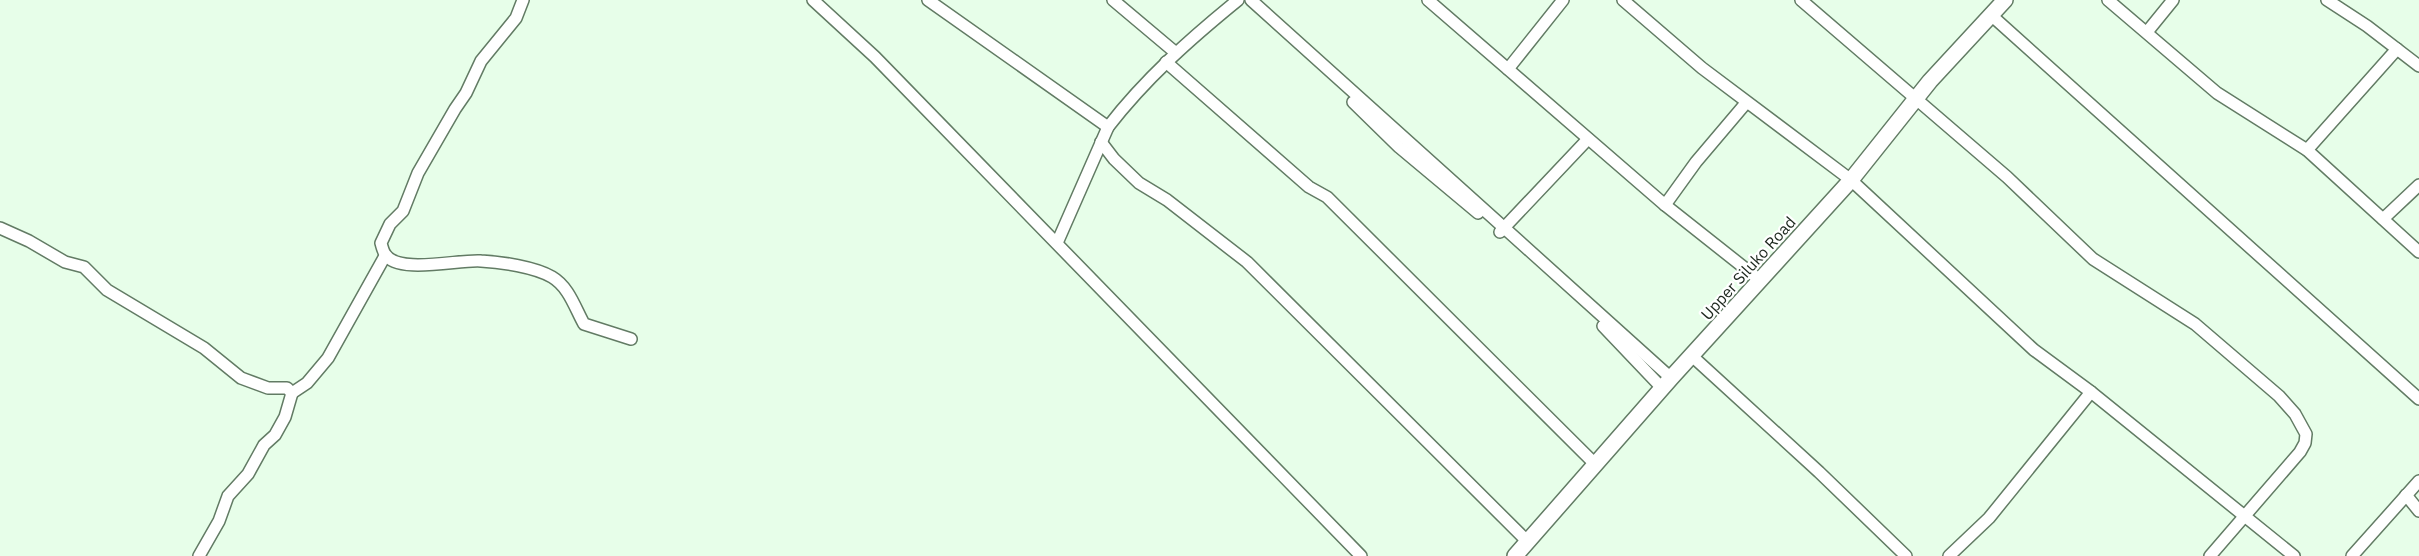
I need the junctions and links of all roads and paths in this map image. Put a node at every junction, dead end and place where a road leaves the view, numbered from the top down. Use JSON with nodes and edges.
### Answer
{"nodes":[{"id":1,"x":524,"y":0,"type":"edge"},
{"id":2,"x":814,"y":0,"type":"edge"},
{"id":3,"x":928,"y":0,"type":"edge"},
{"id":4,"x":1113,"y":0,"type":"edge"},
{"id":5,"x":1238,"y":0,"type":"edge"},
{"id":6,"x":1251,"y":0,"type":"edge"},
{"id":7,"x":1428,"y":0,"type":"edge"},
{"id":8,"x":1563,"y":0,"type":"edge"},
{"id":9,"x":1623,"y":0,"type":"edge"},
{"id":10,"x":1800,"y":0,"type":"edge"},
{"id":11,"x":2005,"y":0,"type":"edge"},
{"id":12,"x":2108,"y":0,"type":"edge"},
{"id":13,"x":2173,"y":0,"type":"edge"},
{"id":14,"x":2327,"y":0,"type":"edge"},
{"id":15,"x":1992,"y":15,"type":"junction"},
{"id":16,"x":2147,"y":32,"type":"junction"},
{"id":17,"x":2397,"y":48,"type":"junction"},
{"id":18,"x":1176,"y":54,"type":"junction"},
{"id":19,"x":1166,"y":62,"type":"junction"},
{"id":20,"x":2419,"y":66,"type":"edge"},
{"id":21,"x":1508,"y":69,"type":"junction"},
{"id":22,"x":1915,"y":98,"type":"junction"},
{"id":23,"x":1353,"y":102,"type":"dead end"},
{"id":24,"x":1746,"y":103,"type":"junction"},
{"id":25,"x":1108,"y":127,"type":"junction"},
{"id":26,"x":1590,"y":141,"type":"junction"},
{"id":27,"x":1101,"y":142,"type":"junction"},
{"id":28,"x":2307,"y":150,"type":"junction"},
{"id":29,"x":1851,"y":180,"type":"junction"},
{"id":30,"x":2419,"y":185,"type":"edge"},
{"id":31,"x":1665,"y":205,"type":"junction"},
{"id":32,"x":2383,"y":219,"type":"junction"},
{"id":33,"x":0,"y":228,"type":"edge"},
{"id":34,"x":1504,"y":231,"type":"junction"},
{"id":35,"x":1057,"y":243,"type":"junction"},
{"id":36,"x":2419,"y":252,"type":"edge"},
{"id":37,"x":385,"y":256,"type":"junction"},
{"id":38,"x":1761,"y":281,"type":"junction"},
{"id":39,"x":632,"y":339,"type":"dead end"},
{"id":40,"x":1692,"y":356,"type":"junction"},
{"id":41,"x":1667,"y":383,"type":"junction"},
{"id":42,"x":2091,"y":392,"type":"junction"},
{"id":43,"x":292,"y":393,"type":"junction"},
{"id":44,"x":2419,"y":399,"type":"edge"},
{"id":45,"x":1595,"y":464,"type":"junction"},
{"id":46,"x":2419,"y":481,"type":"edge"},
{"id":47,"x":2406,"y":495,"type":"junction"},
{"id":48,"x":2419,"y":511,"type":"edge"},
{"id":49,"x":2245,"y":516,"type":"junction"},
{"id":50,"x":1526,"y":540,"type":"junction"},
{"id":51,"x":199,"y":556,"type":"edge"},
{"id":52,"x":1361,"y":556,"type":"edge"},
{"id":53,"x":1515,"y":556,"type":"edge"},
{"id":54,"x":1906,"y":556,"type":"edge"},
{"id":55,"x":1949,"y":556,"type":"edge"},
{"id":56,"x":2210,"y":556,"type":"edge"},
{"id":57,"x":2294,"y":556,"type":"edge"},
{"id":58,"x":2352,"y":556,"type":"edge"}],
"edges":[{"from":1,"to":37,"type":"street"},
{"from":2,"to":35,"type":"street"},
{"from":3,"to":25,"type":"street"},
{"from":4,"to":18,"type":"street"},
{"from":5,"to":18,"type":"street"},
{"from":6,"to":34,"type":"street"},
{"from":7,"to":21,"type":"street"},
{"from":8,"to":21,"type":"street"},
{"from":9,"to":24,"type":"street"},
{"from":10,"to":22,"type":"street"},
{"from":11,"to":15,"type":"main road","name":"Upper Siluko Road"},
{"from":12,"to":16,"type":"street"},
{"from":13,"to":16,"type":"street"},
{"from":14,"to":17,"type":"street"},
{"from":15,"to":22,"type":"main road","name":"Upper Siluko Road"},
{"from":15,"to":44,"type":"street"},
{"from":16,"to":28,"type":"street"},
{"from":17,"to":20,"type":"street"},
{"from":17,"to":28,"type":"street"},
{"from":18,"to":19,"type":"street"},
{"from":19,"to":25,"type":"street"},
{"from":19,"to":45,"type":"street"},
{"from":21,"to":26,"type":"street"},
{"from":22,"to":29,"type":"main road","name":"Upper Siluko Road"},
{"from":22,"to":49,"type":"street"},
{"from":23,"to":34,"type":"street"},
{"from":24,"to":29,"type":"street"},
{"from":24,"to":31,"type":"street"},
{"from":25,"to":27,"type":"street"},
{"from":26,"to":31,"type":"street"},
{"from":26,"to":34,"type":"street"},
{"from":27,"to":35,"type":"street"},
{"from":27,"to":50,"type":"street"},
{"from":28,"to":32,"type":"street"},
{"from":29,"to":38,"type":"main road","name":"Upper Siluko Road"},
{"from":29,"to":42,"type":"street"},
{"from":30,"to":32,"type":"street"},
{"from":31,"to":38,"type":"street"},
{"from":32,"to":36,"type":"street"},
{"from":33,"to":43,"type":"street"},
{"from":34,"to":41,"type":"street"},
{"from":35,"to":52,"type":"street"},
{"from":37,"to":39,"type":"street"},
{"from":37,"to":43,"type":"street"},
{"from":38,"to":40,"type":"main road","name":"Upper Siluko Road"},
{"from":40,"to":41,"type":"main road","name":"Upper Siluko Road"},
{"from":40,"to":54,"type":"street"},
{"from":41,"to":45,"type":"main road","name":"Upper Siluko Road"},
{"from":42,"to":49,"type":"street"},
{"from":42,"to":55,"type":"street"},
{"from":43,"to":51,"type":"street"},
{"from":45,"to":50,"type":"main road","name":"Upper Siluko Road"},
{"from":46,"to":47,"type":"street"},
{"from":47,"to":48,"type":"street"},
{"from":47,"to":58,"type":"street"},
{"from":49,"to":56,"type":"street"},
{"from":49,"to":57,"type":"street"},
{"from":50,"to":53,"type":"main road","name":"Upper Siluko Road"}]}
